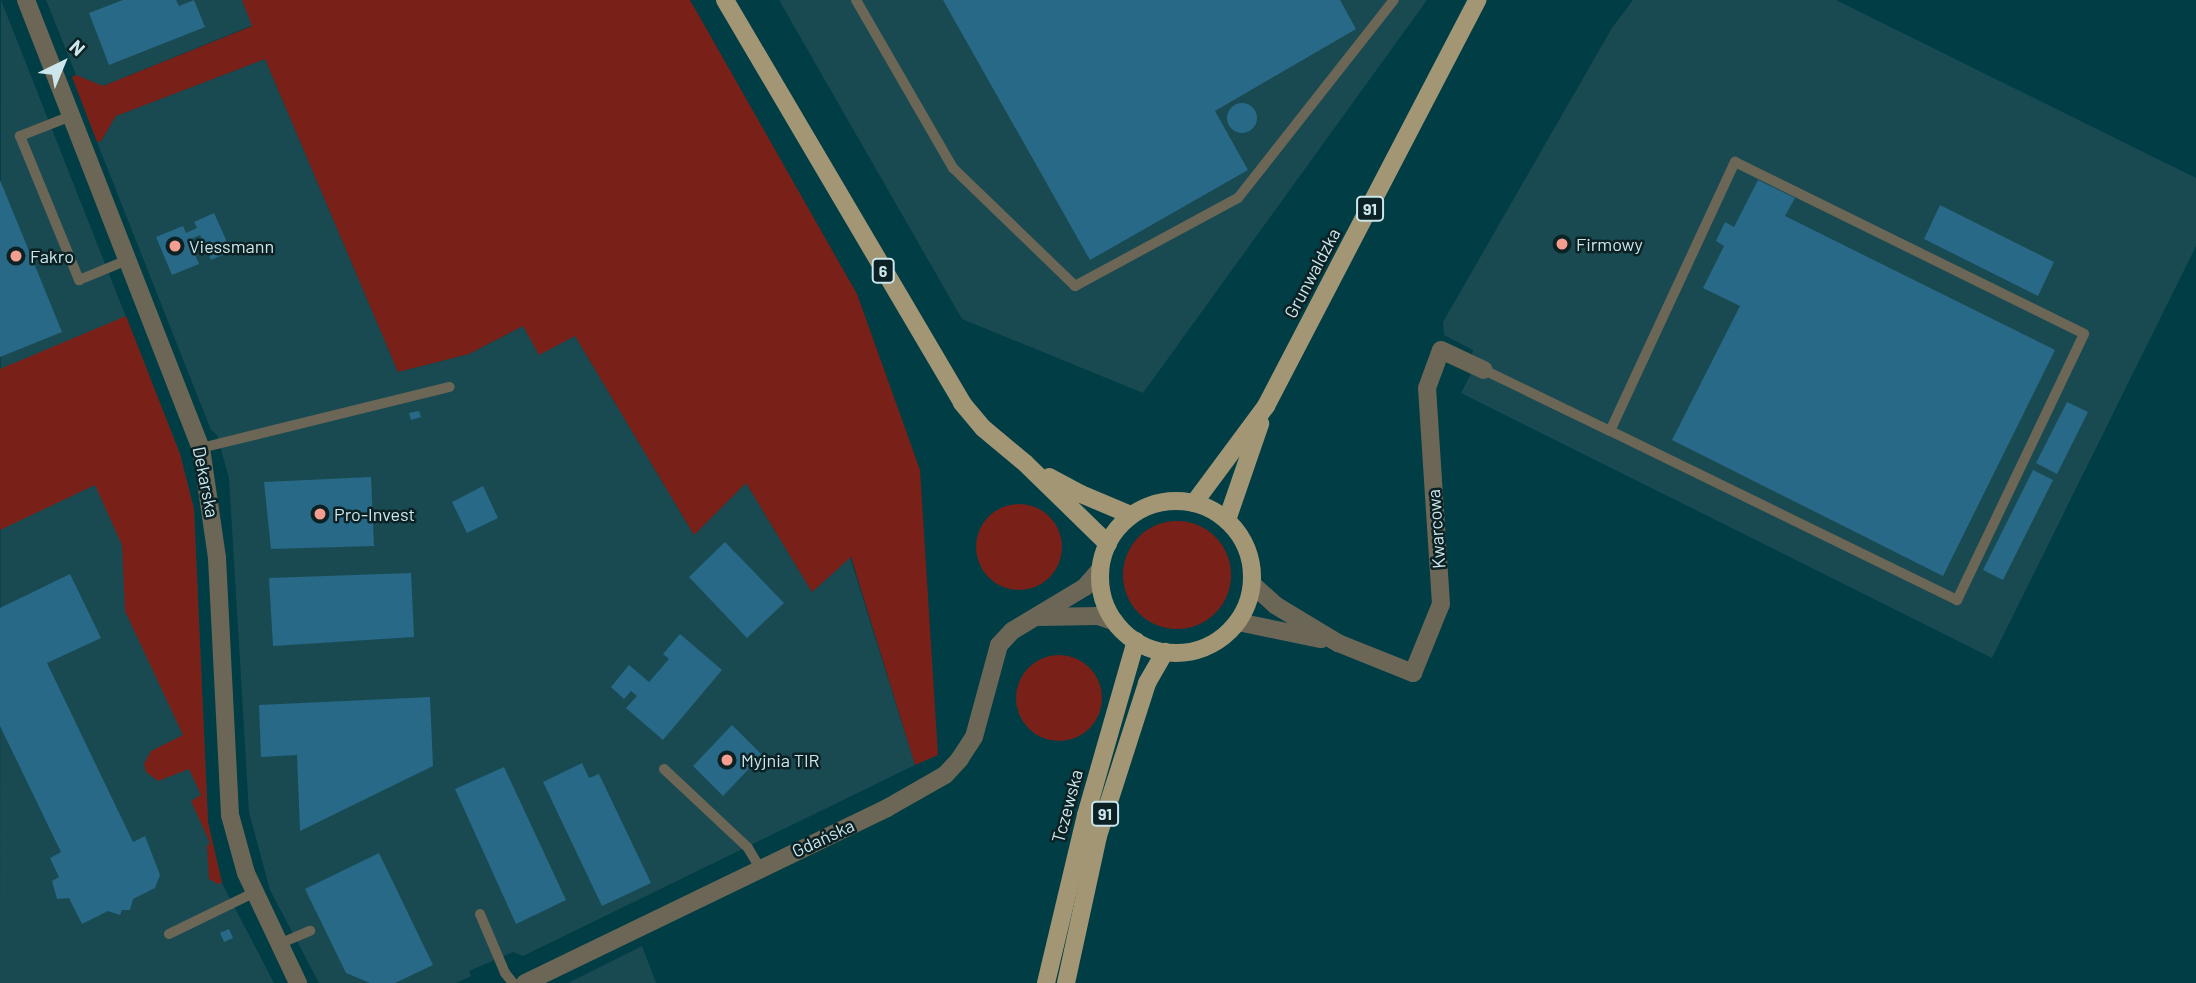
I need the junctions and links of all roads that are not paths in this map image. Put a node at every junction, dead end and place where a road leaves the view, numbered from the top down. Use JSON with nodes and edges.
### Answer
{"nodes":[{"id":1,"x":26,"y":0,"type":"edge"},
{"id":2,"x":725,"y":0,"type":"edge"},
{"id":3,"x":856,"y":0,"type":"edge"},
{"id":4,"x":1394,"y":0,"type":"edge"},
{"id":5,"x":1479,"y":4,"type":"edge"},
{"id":6,"x":71,"y":116,"type":"junction"},
{"id":7,"x":127,"y":260,"type":"junction"},
{"id":8,"x":1484,"y":370,"type":"joint"},
{"id":9,"x":450,"y":387,"type":"dead end"},
{"id":10,"x":1266,"y":406,"type":"junction"},
{"id":11,"x":1610,"y":431,"type":"junction"},
{"id":12,"x":201,"y":448,"type":"junction"},
{"id":13,"x":1025,"y":463,"type":"junction"},
{"id":14,"x":1194,"y":503,"type":"junction"},
{"id":15,"x":1131,"y":515,"type":"junction"},
{"id":16,"x":1227,"y":520,"type":"junction"},
{"id":17,"x":1108,"y":544,"type":"junction"},
{"id":18,"x":1100,"y":569,"type":"junction"},
{"id":19,"x":1252,"y":583,"type":"junction"},
{"id":20,"x":1039,"y":617,"type":"junction"},
{"id":21,"x":1115,"y":622,"type":"junction"},
{"id":22,"x":1238,"y":622,"type":"junction"},
{"id":23,"x":1136,"y":641,"type":"junction"},
{"id":24,"x":1339,"y":643,"type":"junction"},
{"id":25,"x":1165,"y":652,"type":"junction"},
{"id":26,"x":664,"y":769,"type":"dead end"},
{"id":27,"x":760,"y":868,"type":"junction"},
{"id":28,"x":255,"y":892,"type":"junction"},
{"id":29,"x":481,"y":914,"type":"dead end"},
{"id":30,"x":310,"y":931,"type":"dead end"},
{"id":31,"x":169,"y":934,"type":"dead end"},
{"id":32,"x":279,"y":944,"type":"junction"},
{"id":33,"x":298,"y":983,"type":"edge"},
{"id":34,"x":513,"y":983,"type":"edge"},
{"id":35,"x":526,"y":983,"type":"edge"},
{"id":36,"x":1046,"y":983,"type":"edge"},
{"id":37,"x":1066,"y":983,"type":"edge"}],
"edges":[{"from":1,"to":6,"type":"street","name":"Dekarska"},
{"from":2,"to":13,"type":"main road","number":"6"},
{"from":3,"to":4,"type":"lane"},
{"from":5,"to":10,"type":"main road","name":"Grunwaldzka","number":"91"},
{"from":6,"to":7,"type":"street","name":"Dekarska"},
{"from":6,"to":7,"type":"lane"},
{"from":7,"to":12,"type":"street","name":"Dekarska"},
{"from":8,"to":11,"type":"lane"},
{"from":8,"to":24,"type":"street","name":"Kwarcowa"},
{"from":9,"to":12,"type":"lane"},
{"from":10,"to":14,"type":"main road","name":"Grunwaldzka","number":"91"},
{"from":10,"to":16,"type":"main road","name":"Grunwaldzka","number":"91"},
{"from":11,"to":11,"type":"lane"},
{"from":12,"to":28,"type":"street","name":"Dekarska"},
{"from":13,"to":15,"type":"main road","number":"6"},
{"from":13,"to":17,"type":"main road","number":"6"},
{"from":14,"to":15,"type":"main road"},
{"from":14,"to":16,"type":"main road"},
{"from":15,"to":17,"type":"main road"},
{"from":16,"to":19,"type":"main road"},
{"from":17,"to":18,"type":"main road"},
{"from":18,"to":20,"type":"street","name":"Gdańska"},
{"from":18,"to":21,"type":"main road"},
{"from":19,"to":22,"type":"main road"},
{"from":19,"to":24,"type":"street","name":"Kwarcowa"},
{"from":20,"to":21,"type":"street","name":"Gdańska"},
{"from":20,"to":27,"type":"street","name":"Gdańska"},
{"from":21,"to":23,"type":"main road"},
{"from":22,"to":24,"type":"street","name":"Kwarcowa"},
{"from":22,"to":25,"type":"main road"},
{"from":23,"to":25,"type":"main road"},
{"from":23,"to":36,"type":"main road","name":"Tczewska","number":"91"},
{"from":25,"to":37,"type":"main road","number":"91"},
{"from":26,"to":27,"type":"lane"},
{"from":27,"to":35,"type":"street","name":"Gdańska"},
{"from":28,"to":31,"type":"lane"},
{"from":28,"to":32,"type":"street","name":"Dekarska"},
{"from":29,"to":34,"type":"lane"},
{"from":30,"to":32,"type":"lane"},
{"from":32,"to":33,"type":"street","name":"Dekarska"}]}
